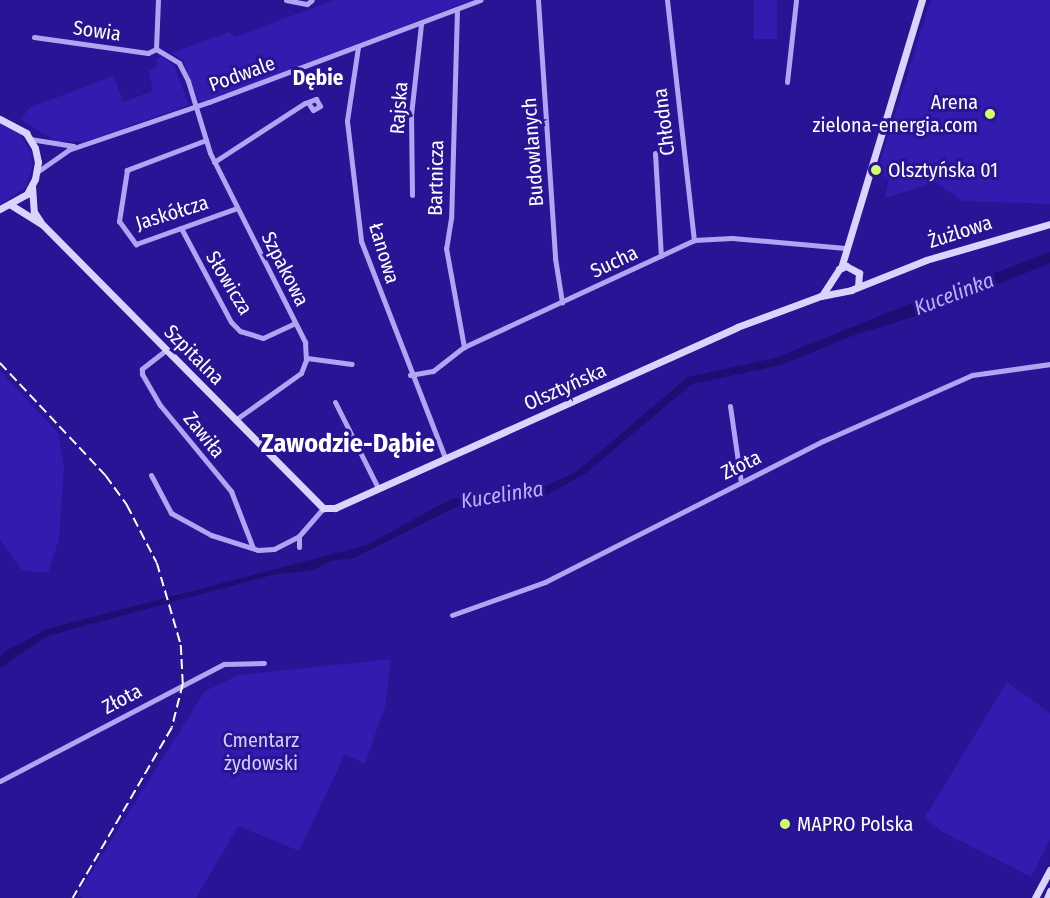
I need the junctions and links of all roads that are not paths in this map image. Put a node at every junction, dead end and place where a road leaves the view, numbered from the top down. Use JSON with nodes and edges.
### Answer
{"nodes":[{"id":1,"x":159,"y":0,"type":"edge"},
{"id":2,"x":286,"y":0,"type":"edge"},
{"id":3,"x":480,"y":0,"type":"edge"},
{"id":4,"x":538,"y":0,"type":"edge"},
{"id":5,"x":668,"y":0,"type":"edge"},
{"id":6,"x":796,"y":0,"type":"edge"},
{"id":7,"x":922,"y":0,"type":"edge"},
{"id":8,"x":310,"y":2,"type":"edge"},
{"id":9,"x":457,"y":9,"type":"junction"},
{"id":10,"x":421,"y":24,"type":"junction"},
{"id":11,"x":33,"y":37,"type":"dead end"},
{"id":12,"x":358,"y":47,"type":"junction"},
{"id":13,"x":156,"y":49,"type":"junction"},
{"id":14,"x":787,"y":82,"type":"dead end"},
{"id":15,"x":309,"y":104,"type":"dead end"},
{"id":16,"x":196,"y":105,"type":"junction"},
{"id":17,"x":0,"y":115,"type":"edge"},
{"id":18,"x":3,"y":120,"type":"edge"},
{"id":19,"x":30,"y":139,"type":"junction"},
{"id":20,"x":206,"y":140,"type":"junction"},
{"id":21,"x":81,"y":146,"type":"junction"},
{"id":22,"x":655,"y":153,"type":"dead end"},
{"id":23,"x":214,"y":162,"type":"junction"},
{"id":24,"x":37,"y":172,"type":"junction"},
{"id":25,"x":32,"y":186,"type":"junction"},
{"id":26,"x":412,"y":195,"type":"dead end"},
{"id":27,"x":11,"y":205,"type":"junction"},
{"id":28,"x":237,"y":208,"type":"junction"},
{"id":29,"x":0,"y":209,"type":"edge"},
{"id":30,"x":42,"y":224,"type":"junction"},
{"id":31,"x":1050,"y":224,"type":"edge"},
{"id":32,"x":181,"y":228,"type":"junction"},
{"id":33,"x":694,"y":240,"type":"junction"},
{"id":34,"x":846,"y":248,"type":"junction"},
{"id":35,"x":661,"y":255,"type":"junction"},
{"id":36,"x":850,"y":266,"type":"junction"},
{"id":37,"x":841,"y":268,"type":"junction"},
{"id":38,"x":859,"y":273,"type":"junction"},
{"id":39,"x":881,"y":276,"type":"junction"},
{"id":40,"x":835,"y":280,"type":"junction"},
{"id":41,"x":858,"y":286,"type":"junction"},
{"id":42,"x":842,"y":290,"type":"junction"},
{"id":43,"x":821,"y":296,"type":"junction"},
{"id":44,"x":562,"y":302,"type":"junction"},
{"id":45,"x":295,"y":323,"type":"junction"},
{"id":46,"x":464,"y":347,"type":"junction"},
{"id":47,"x":166,"y":350,"type":"junction"},
{"id":48,"x":307,"y":358,"type":"junction"},
{"id":49,"x":352,"y":364,"type":"dead end"},
{"id":50,"x":1050,"y":364,"type":"edge"},
{"id":51,"x":410,"y":375,"type":"junction"},
{"id":52,"x":335,"y":402,"type":"dead end"},
{"id":53,"x":730,"y":406,"type":"dead end"},
{"id":54,"x":235,"y":420,"type":"junction"},
{"id":55,"x":445,"y":458,"type":"junction"},
{"id":56,"x":151,"y":475,"type":"dead end"},
{"id":57,"x":741,"y":482,"type":"junction"},
{"id":58,"x":378,"y":488,"type":"junction"},
{"id":59,"x":323,"y":508,"type":"junction"},
{"id":60,"x":299,"y":536,"type":"junction"},
{"id":61,"x":299,"y":547,"type":"dead end"},
{"id":62,"x":253,"y":548,"type":"junction"},
{"id":63,"x":452,"y":615,"type":"dead end"},
{"id":64,"x":264,"y":663,"type":"dead end"},
{"id":65,"x":0,"y":781,"type":"edge"},
{"id":66,"x":1050,"y":870,"type":"edge"},
{"id":67,"x":1050,"y":891,"type":"edge"},
{"id":68,"x":1035,"y":898,"type":"edge"},
{"id":69,"x":1047,"y":898,"type":"edge"}],
"edges":[{"from":1,"to":13,"type":"street"},
{"from":2,"to":8,"type":"street"},
{"from":3,"to":9,"type":"street","name":"Podwale"},
{"from":4,"to":44,"type":"street","name":"Budowlanych"},
{"from":5,"to":33,"type":"street","name":"Chłodna"},
{"from":6,"to":14,"type":"street"},
{"from":7,"to":34,"type":"street"},
{"from":9,"to":10,"type":"street","name":"Podwale"},
{"from":9,"to":46,"type":"street","name":"Bartnicza"},
{"from":10,"to":12,"type":"street","name":"Podwale"},
{"from":10,"to":26,"type":"street","name":"Rajska"},
{"from":11,"to":13,"type":"street","name":"Sowia"},
{"from":12,"to":16,"type":"street","name":"Podwale"},
{"from":12,"to":51,"type":"street","name":"Łanowa"},
{"from":13,"to":16,"type":"street","name":"Szpakowa"},
{"from":15,"to":23,"type":"street"},
{"from":16,"to":20,"type":"street","name":"Szpakowa"},
{"from":16,"to":21,"type":"street","name":"Podwale"},
{"from":17,"to":18,"type":"street"},
{"from":18,"to":19,"type":"street"},
{"from":19,"to":21,"type":"street","name":"Podwale"},
{"from":19,"to":24,"type":"street"},
{"from":20,"to":23,"type":"street","name":"Szpakowa"},
{"from":20,"to":32,"type":"street","name":"Jaskółcza"},
{"from":21,"to":24,"type":"street","name":"Podwale"},
{"from":22,"to":35,"type":"street"},
{"from":23,"to":28,"type":"street","name":"Szpakowa"},
{"from":24,"to":25,"type":"street"},
{"from":25,"to":27,"type":"street"},
{"from":25,"to":30,"type":"street","name":"Szpitalna"},
{"from":27,"to":29,"type":"street"},
{"from":27,"to":30,"type":"street","name":"Szpitalna"},
{"from":28,"to":32,"type":"street","name":"Jaskółcza"},
{"from":28,"to":45,"type":"street","name":"Szpakowa"},
{"from":30,"to":47,"type":"street","name":"Szpitalna"},
{"from":31,"to":39,"type":"street","name":"Żużlowa"},
{"from":32,"to":45,"type":"street","name":"Słowicza"},
{"from":33,"to":34,"type":"street","name":"Sucha"},
{"from":33,"to":35,"type":"street","name":"Sucha"},
{"from":34,"to":36,"type":"street"},
{"from":34,"to":37,"type":"street"},
{"from":35,"to":44,"type":"street","name":"Sucha"},
{"from":36,"to":37,"type":"street"},
{"from":36,"to":38,"type":"street"},
{"from":37,"to":40,"type":"street"},
{"from":38,"to":39,"type":"street","name":"Żużlowa"},
{"from":38,"to":41,"type":"street"},
{"from":39,"to":41,"type":"street","name":"Żużlowa"},
{"from":40,"to":42,"type":"street"},
{"from":40,"to":43,"type":"street","name":"Olsztyńska"},
{"from":41,"to":42,"type":"street"},
{"from":42,"to":43,"type":"street","name":"Olsztyńska"},
{"from":43,"to":55,"type":"street","name":"Olsztyńska"},
{"from":44,"to":46,"type":"street","name":"Sucha"},
{"from":45,"to":48,"type":"street","name":"Szpakowa"},
{"from":46,"to":51,"type":"street","name":"Sucha"},
{"from":47,"to":54,"type":"street","name":"Szpitalna"},
{"from":47,"to":62,"type":"street","name":"Zawiła"},
{"from":48,"to":49,"type":"street"},
{"from":48,"to":54,"type":"street"},
{"from":50,"to":57,"type":"street","name":"Złota"},
{"from":51,"to":55,"type":"street","name":"Łanowa"},
{"from":52,"to":58,"type":"street"},
{"from":53,"to":57,"type":"street"},
{"from":54,"to":59,"type":"street","name":"Szpitalna"},
{"from":55,"to":58,"type":"street","name":"Olsztyńska"},
{"from":56,"to":62,"type":"street"},
{"from":57,"to":63,"type":"street","name":"Złota"},
{"from":58,"to":59,"type":"street","name":"Olsztyńska"},
{"from":59,"to":60,"type":"street"},
{"from":60,"to":61,"type":"street"},
{"from":60,"to":62,"type":"street"},
{"from":64,"to":65,"type":"street","name":"Złota"},
{"from":66,"to":68,"type":"street"},
{"from":67,"to":69,"type":"street"}]}
